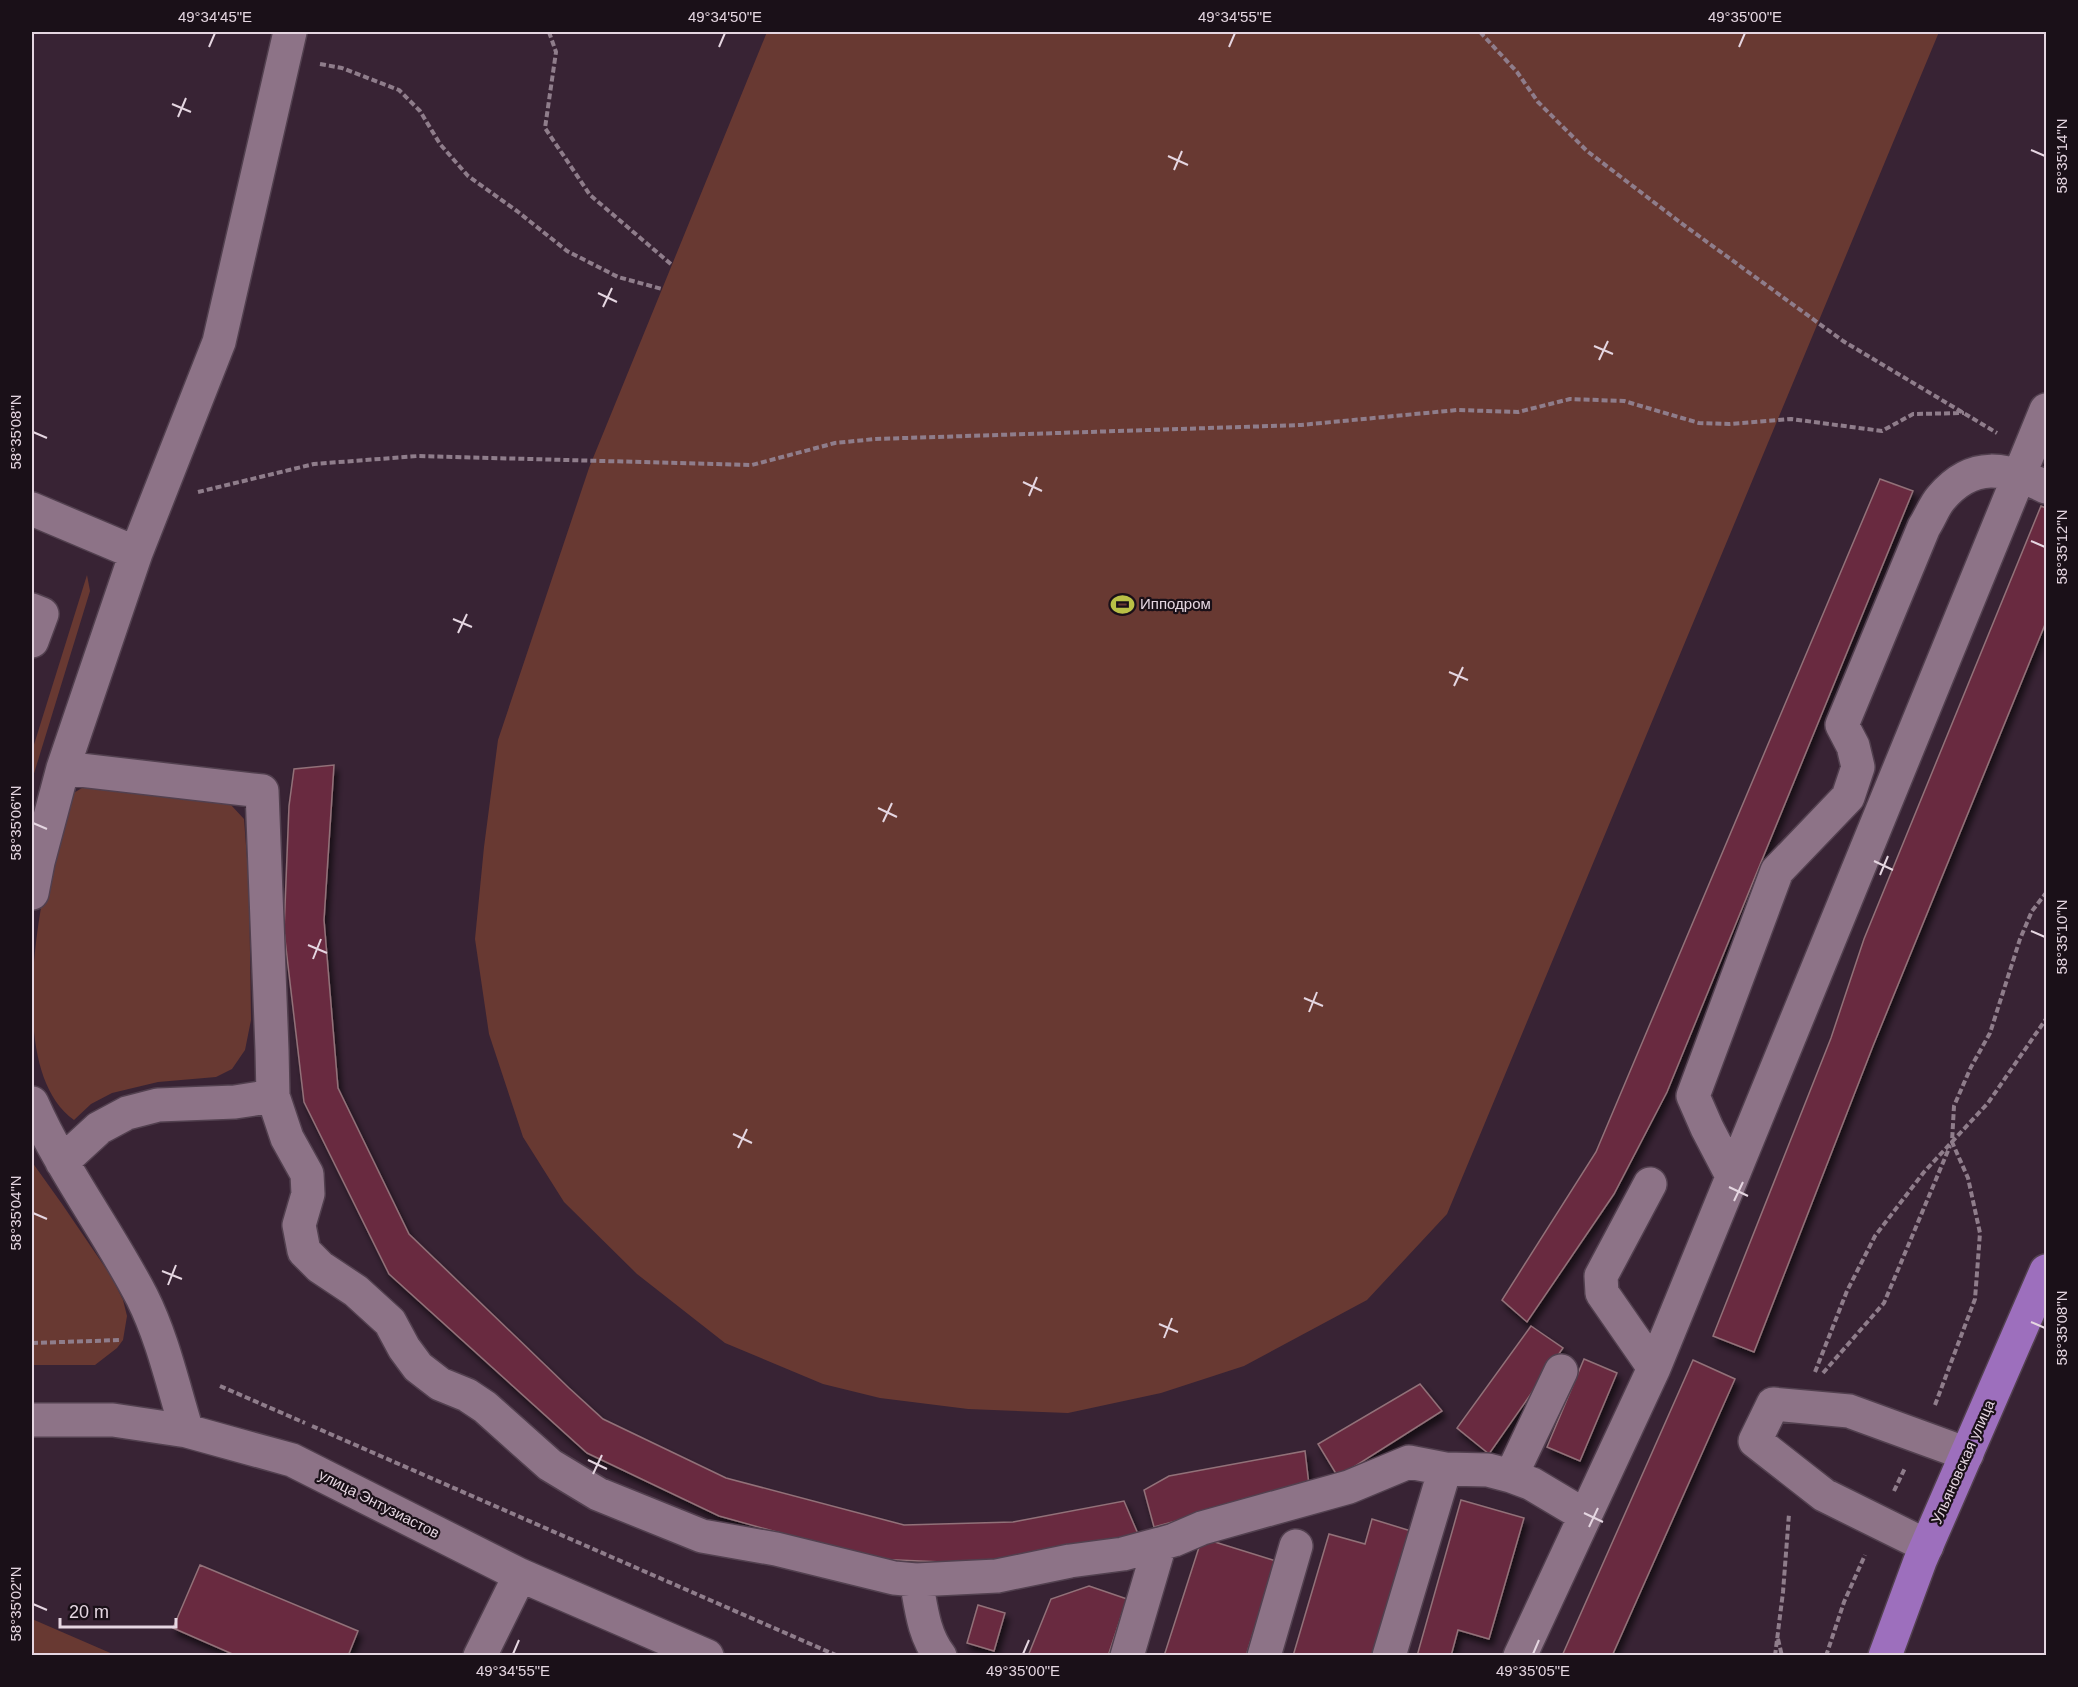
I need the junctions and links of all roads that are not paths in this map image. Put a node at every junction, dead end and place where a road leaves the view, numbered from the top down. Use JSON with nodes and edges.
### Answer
{"nodes":[{"id":1,"x":287,"y":44,"type":"edge"},
{"id":2,"x":2046,"y":410,"type":"edge"},
{"id":3,"x":2032,"y":471,"type":"edge"},
{"id":4,"x":32,"y":509,"type":"edge"},
{"id":5,"x":136,"y":554,"type":"junction"},
{"id":6,"x":32,"y":610,"type":"edge"},
{"id":7,"x":32,"y":641,"type":"edge"},
{"id":8,"x":63,"y":768,"type":"junction"},
{"id":9,"x":32,"y":893,"type":"edge"},
{"id":10,"x":273,"y":1096,"type":"junction"},
{"id":11,"x":32,"y":1103,"type":"edge"},
{"id":12,"x":62,"y":1162,"type":"junction"},
{"id":13,"x":1732,"y":1176,"type":"junction"},
{"id":14,"x":1650,"y":1184,"type":"dead end"},
{"id":15,"x":2046,"y":1271,"type":"edge"},
{"id":16,"x":1654,"y":1368,"type":"junction"},
{"id":17,"x":1562,"y":1371,"type":"dead end"},
{"id":18,"x":32,"y":1420,"type":"edge"},
{"id":19,"x":187,"y":1431,"type":"junction"},
{"id":20,"x":1967,"y":1454,"type":"junction"},
{"id":21,"x":1444,"y":1469,"type":"junction"},
{"id":22,"x":1511,"y":1476,"type":"junction"},
{"id":23,"x":1584,"y":1515,"type":"junction"},
{"id":24,"x":1160,"y":1544,"type":"junction"},
{"id":25,"x":1927,"y":1545,"type":"junction"},
{"id":26,"x":1296,"y":1546,"type":"dead end"},
{"id":27,"x":520,"y":1575,"type":"junction"},
{"id":28,"x":916,"y":1580,"type":"junction"},
{"id":29,"x":480,"y":1656,"type":"edge"},
{"id":30,"x":707,"y":1656,"type":"edge"},
{"id":31,"x":940,"y":1656,"type":"edge"},
{"id":32,"x":1127,"y":1656,"type":"edge"},
{"id":33,"x":1264,"y":1656,"type":"edge"},
{"id":34,"x":1389,"y":1656,"type":"edge"},
{"id":35,"x":1520,"y":1656,"type":"edge"},
{"id":36,"x":1885,"y":1656,"type":"edge"}],
"edges":[{"from":1,"to":5,"type":"street"},
{"from":2,"to":3,"type":"street"},
{"from":3,"to":13,"type":"street"},
{"from":3,"to":13,"type":"street"},
{"from":4,"to":5,"type":"street"},
{"from":5,"to":8,"type":"street"},
{"from":6,"to":7,"type":"street"},
{"from":8,"to":9,"type":"street"},
{"from":8,"to":10,"type":"street"},
{"from":10,"to":12,"type":"street"},
{"from":10,"to":28,"type":"street"},
{"from":11,"to":12,"type":"street"},
{"from":12,"to":19,"type":"street"},
{"from":13,"to":16,"type":"street"},
{"from":14,"to":16,"type":"street"},
{"from":15,"to":20,"type":"main road","name":"Ульяновская улица"},
{"from":16,"to":23,"type":"street"},
{"from":17,"to":22,"type":"street"},
{"from":18,"to":19,"type":"street","name":"улица Энтузиастов"},
{"from":19,"to":27,"type":"street","name":"улица Энтузиастов"},
{"from":20,"to":25,"type":"main road","name":"Ульяновская улица"},
{"from":20,"to":25,"type":"street"},
{"from":21,"to":22,"type":"street"},
{"from":21,"to":24,"type":"street"},
{"from":21,"to":34,"type":"street"},
{"from":22,"to":23,"type":"street"},
{"from":23,"to":35,"type":"street"},
{"from":24,"to":28,"type":"street"},
{"from":24,"to":32,"type":"street"},
{"from":25,"to":36,"type":"main road","name":"Ульяновская улица"},
{"from":26,"to":33,"type":"street"},
{"from":27,"to":29,"type":"street"},
{"from":27,"to":30,"type":"street","name":"улица Энтузиастов"},
{"from":28,"to":31,"type":"street"}]}
